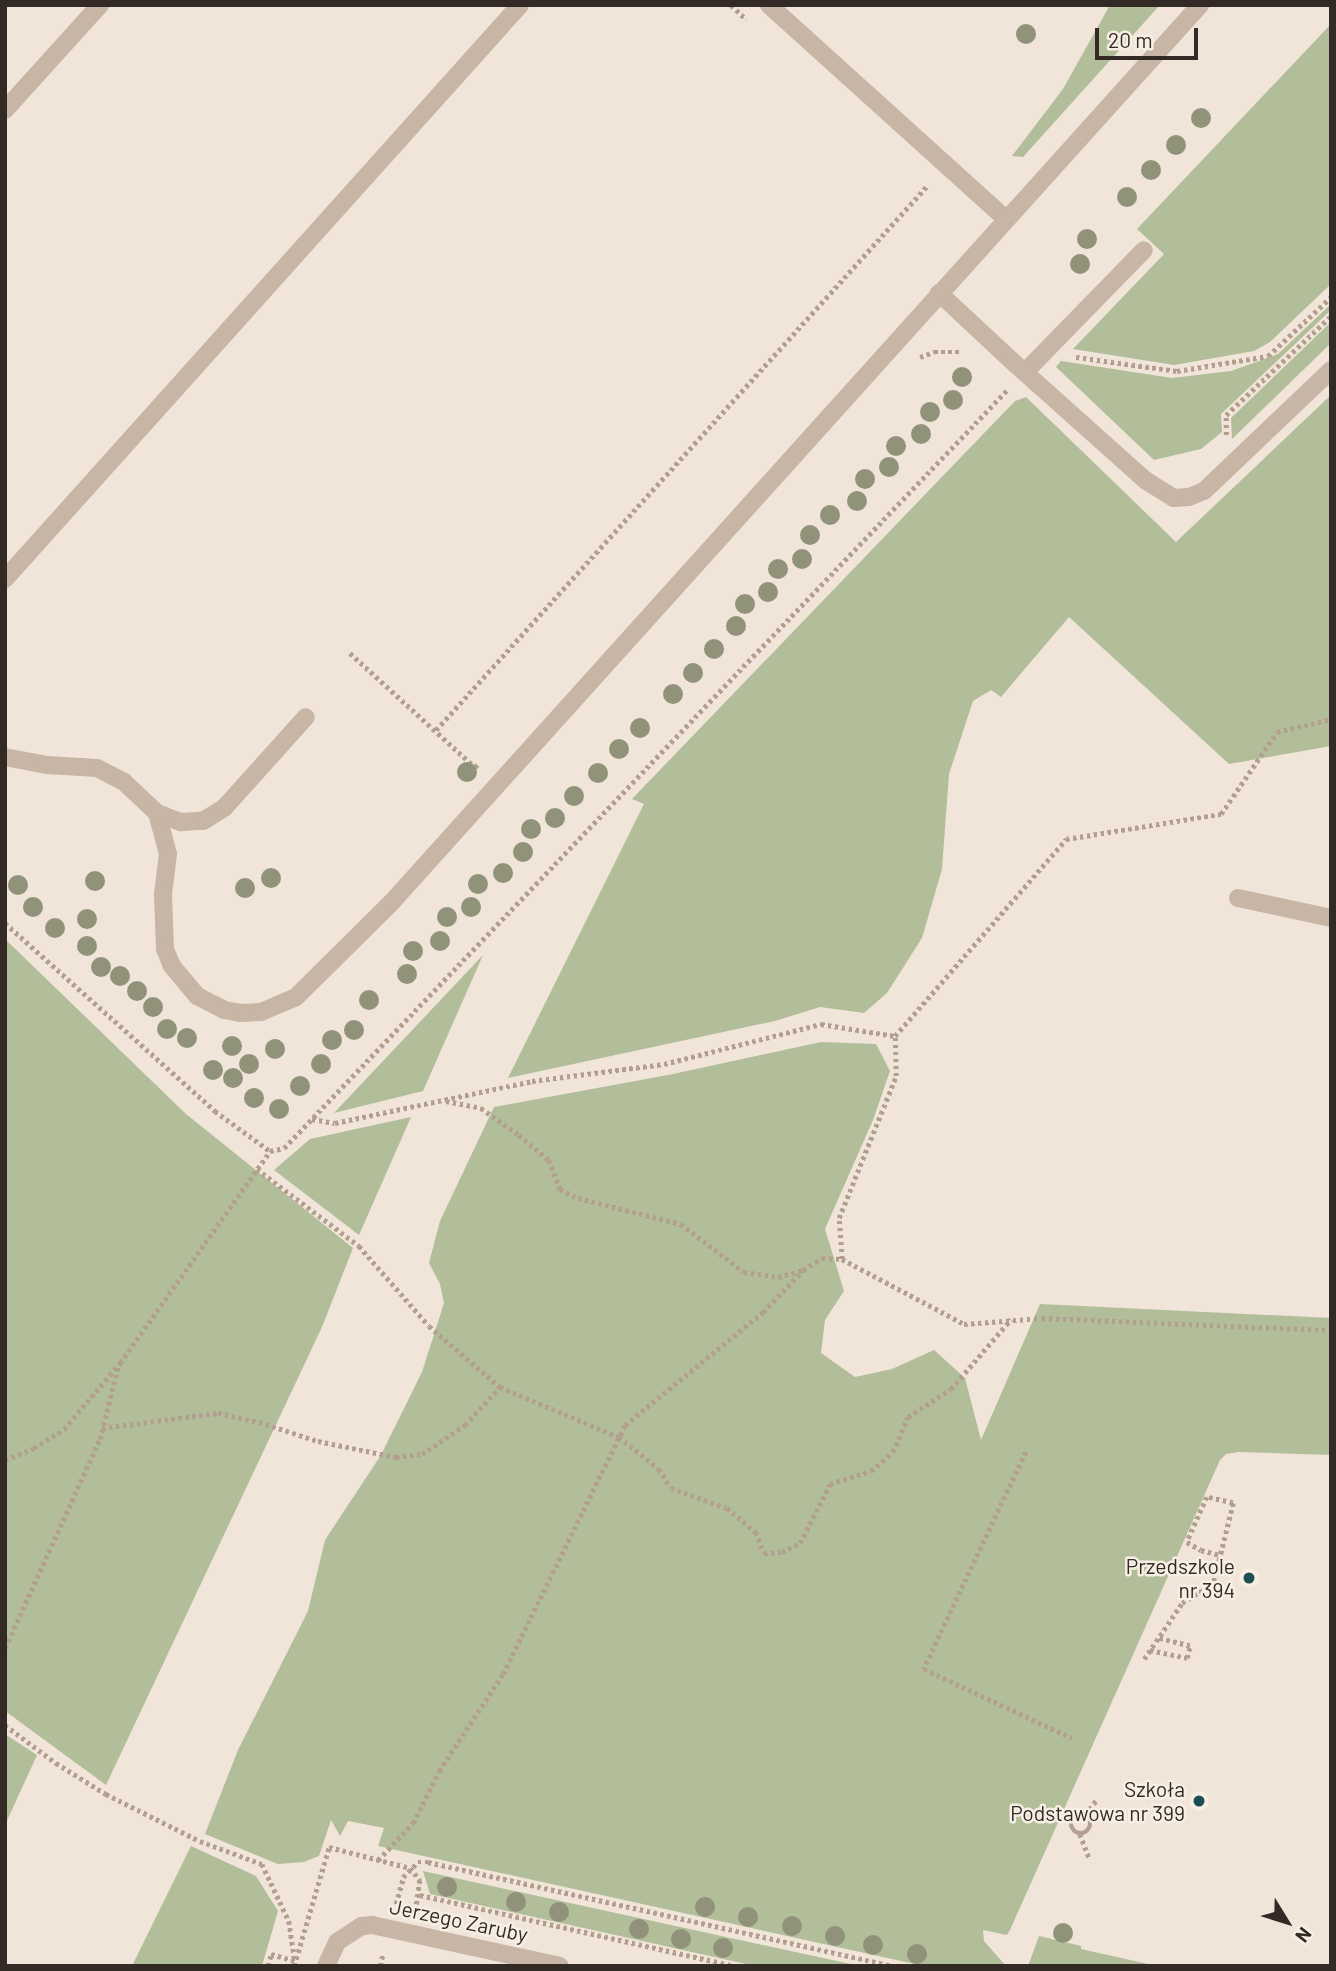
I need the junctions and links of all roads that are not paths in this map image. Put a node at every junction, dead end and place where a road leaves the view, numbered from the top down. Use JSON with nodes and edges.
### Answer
{"nodes":[{"id":1,"x":100,"y":5,"type":"edge"},
{"id":2,"x":520,"y":5,"type":"edge"},
{"id":3,"x":769,"y":5,"type":"edge"},
{"id":4,"x":1200,"y":5,"type":"edge"},
{"id":5,"x":5,"y":110,"type":"edge"},
{"id":6,"x":1006,"y":219,"type":"junction"},
{"id":7,"x":1144,"y":250,"type":"dead end"},
{"id":8,"x":939,"y":293,"type":"junction"},
{"id":9,"x":1018,"y":367,"type":"junction"},
{"id":10,"x":1331,"y":370,"type":"edge"},
{"id":11,"x":5,"y":579,"type":"edge"},
{"id":12,"x":306,"y":717,"type":"dead end"},
{"id":13,"x":5,"y":757,"type":"edge"},
{"id":14,"x":157,"y":813,"type":"junction"},
{"id":15,"x":1238,"y":898,"type":"dead end"},
{"id":16,"x":1331,"y":918,"type":"edge"},
{"id":17,"x":326,"y":1966,"type":"edge"},
{"id":18,"x":560,"y":1966,"type":"edge"}],
"edges":[{"from":1,"to":5,"type":"street"},
{"from":2,"to":11,"type":"street"},
{"from":3,"to":6,"type":"street"},
{"from":4,"to":6,"type":"street"},
{"from":6,"to":8,"type":"street"},
{"from":7,"to":9,"type":"street"},
{"from":8,"to":9,"type":"street"},
{"from":8,"to":14,"type":"street"},
{"from":9,"to":10,"type":"street"},
{"from":12,"to":14,"type":"street"},
{"from":13,"to":14,"type":"street"},
{"from":15,"to":16,"type":"street"},
{"from":17,"to":18,"type":"street","name":"Jerzego Zaruby"}]}
